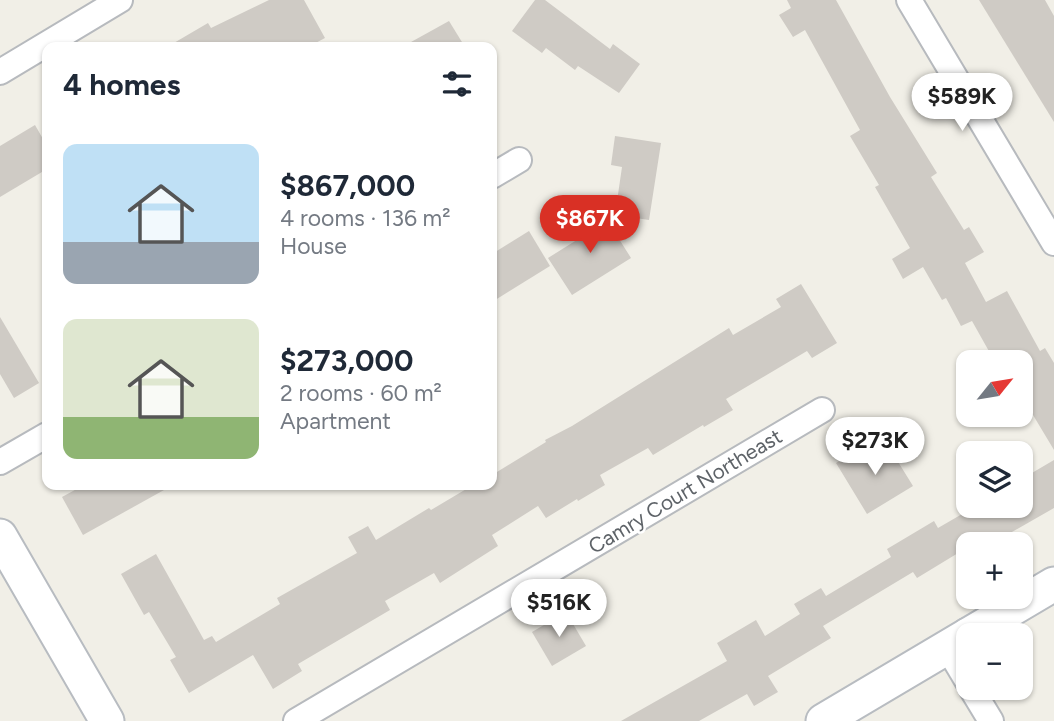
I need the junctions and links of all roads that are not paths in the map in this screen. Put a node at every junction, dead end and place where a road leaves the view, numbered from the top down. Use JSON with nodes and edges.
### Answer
{"nodes":[{"id":1,"x":120,"y":0,"type":"edge"},
{"id":2,"x":909,"y":0,"type":"edge"},
{"id":3,"x":50,"y":42,"type":"edge"},
{"id":4,"x":42,"y":47,"type":"edge"},
{"id":5,"x":0,"y":72,"type":"edge"},
{"id":6,"x":519,"y":160,"type":"dead end"},
{"id":7,"x":497,"y":173,"type":"edge"},
{"id":8,"x":1054,"y":243,"type":"edge"},
{"id":9,"x":822,"y":410,"type":"dead end"},
{"id":10,"x":42,"y":438,"type":"edge"},
{"id":11,"x":0,"y":463,"type":"edge"},
{"id":12,"x":0,"y":536,"type":"edge"},
{"id":13,"x":1054,"y":584,"type":"edge"},
{"id":14,"x":988,"y":623,"type":"edge"},
{"id":15,"x":956,"y":642,"type":"edge"},
{"id":16,"x":978,"y":700,"type":"edge"},
{"id":17,"x":107,"y":721,"type":"edge"},
{"id":18,"x":296,"y":721,"type":"edge"},
{"id":19,"x":823,"y":721,"type":"edge"},
{"id":20,"x":991,"y":721,"type":"edge"}],
"edges":[{"from":1,"to":3,"type":"street"},
{"from":2,"to":8,"type":"street"},
{"from":4,"to":5,"type":"street"},
{"from":6,"to":7,"type":"street"},
{"from":9,"to":18,"type":"street","name":"Camry Court Northeast"},
{"from":10,"to":11,"type":"street"},
{"from":12,"to":17,"type":"street"},
{"from":13,"to":14,"type":"street"},
{"from":15,"to":19,"type":"street"},
{"from":16,"to":20,"type":"street"}]}
